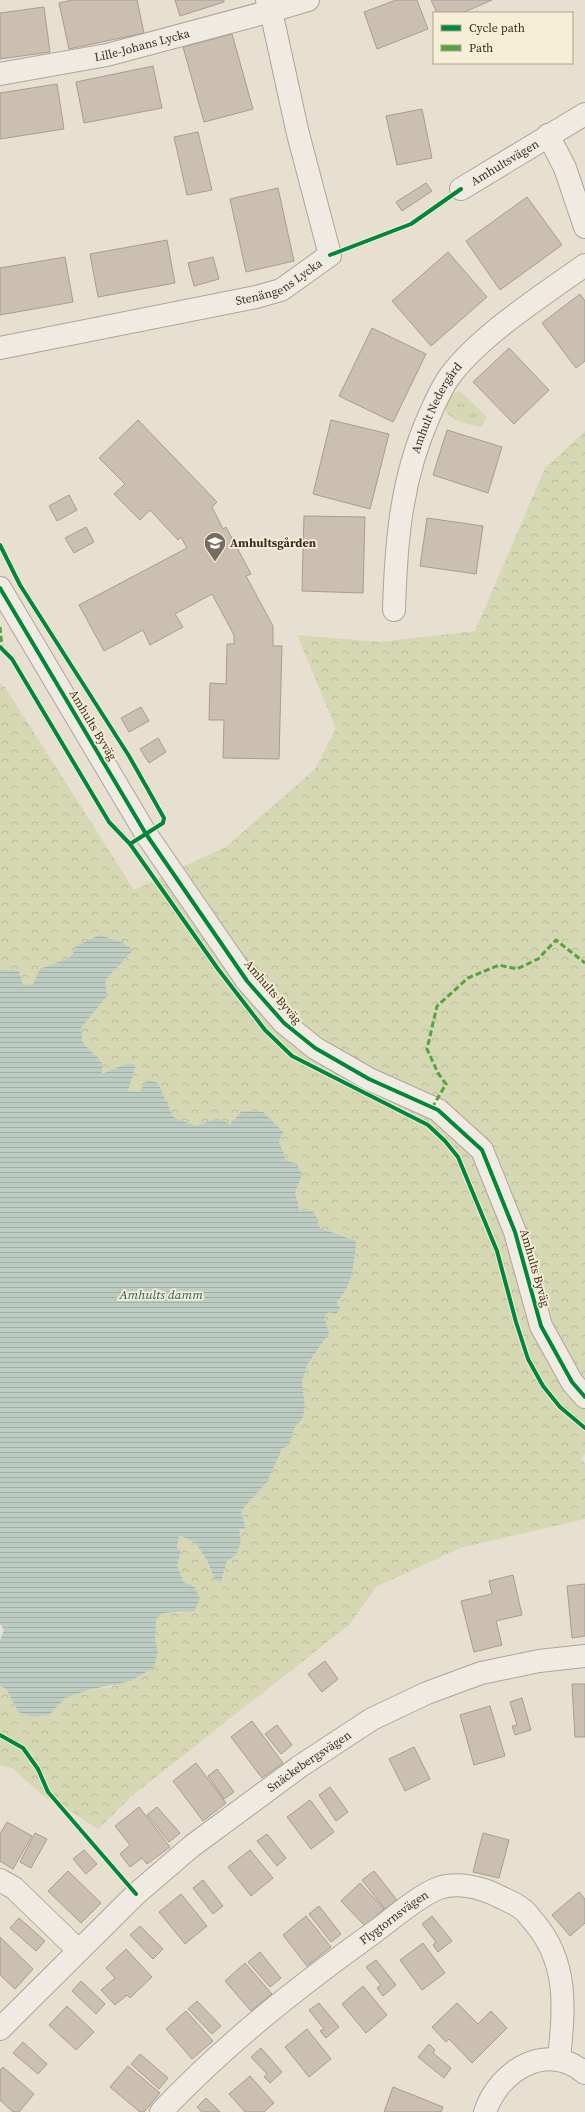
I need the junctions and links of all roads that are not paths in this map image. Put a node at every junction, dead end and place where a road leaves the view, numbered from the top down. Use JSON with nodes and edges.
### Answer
{"nodes":[{"id":1,"x":308,"y":0,"type":"edge"},
{"id":2,"x":269,"y":5,"type":"edge"},
{"id":3,"x":0,"y":74,"type":"edge"},
{"id":4,"x":585,"y":114,"type":"edge"},
{"id":5,"x":548,"y":135,"type":"junction"},
{"id":6,"x":461,"y":189,"type":"dead end"},
{"id":7,"x":585,"y":227,"type":"edge"},
{"id":8,"x":585,"y":265,"type":"edge"},
{"id":9,"x":0,"y":348,"type":"edge"},
{"id":10,"x":0,"y":588,"type":"edge"},
{"id":11,"x":394,"y":610,"type":"dead end"},
{"id":12,"x":585,"y":1397,"type":"edge"},
{"id":13,"x":585,"y":1656,"type":"edge"},
{"id":14,"x":0,"y":1880,"type":"edge"},
{"id":15,"x":78,"y":1950,"type":"junction"},
{"id":16,"x":4,"y":2015,"type":"edge"},
{"id":17,"x":559,"y":2059,"type":"junction"},
{"id":18,"x":585,"y":2073,"type":"edge"},
{"id":19,"x":162,"y":2112,"type":"edge"},
{"id":20,"x":485,"y":2112,"type":"edge"}],
"edges":[{"from":1,"to":2,"type":"street","name":"Lille-Johans Lycka"},
{"from":2,"to":3,"type":"street","name":"Lille-Johans Lycka"},
{"from":2,"to":9,"type":"street","name":"Stenängens Lycka"},
{"from":4,"to":5,"type":"street","name":"Amhultsvägen"},
{"from":5,"to":6,"type":"street","name":"Amhultsvägen"},
{"from":5,"to":7,"type":"street","name":"Amhultsvägen"},
{"from":8,"to":11,"type":"street","name":"Amhult Nedergård"},
{"from":10,"to":12,"type":"street","name":"Amhults Byväg"},
{"from":13,"to":15,"type":"street","name":"Snäckebergsvägen"},
{"from":14,"to":15,"type":"street"},
{"from":15,"to":16,"type":"street","name":"Snäckebergsvägen"},
{"from":17,"to":18,"type":"street"},
{"from":17,"to":19,"type":"street","name":"Flygtornsvägen"},
{"from":17,"to":20,"type":"street"}]}
